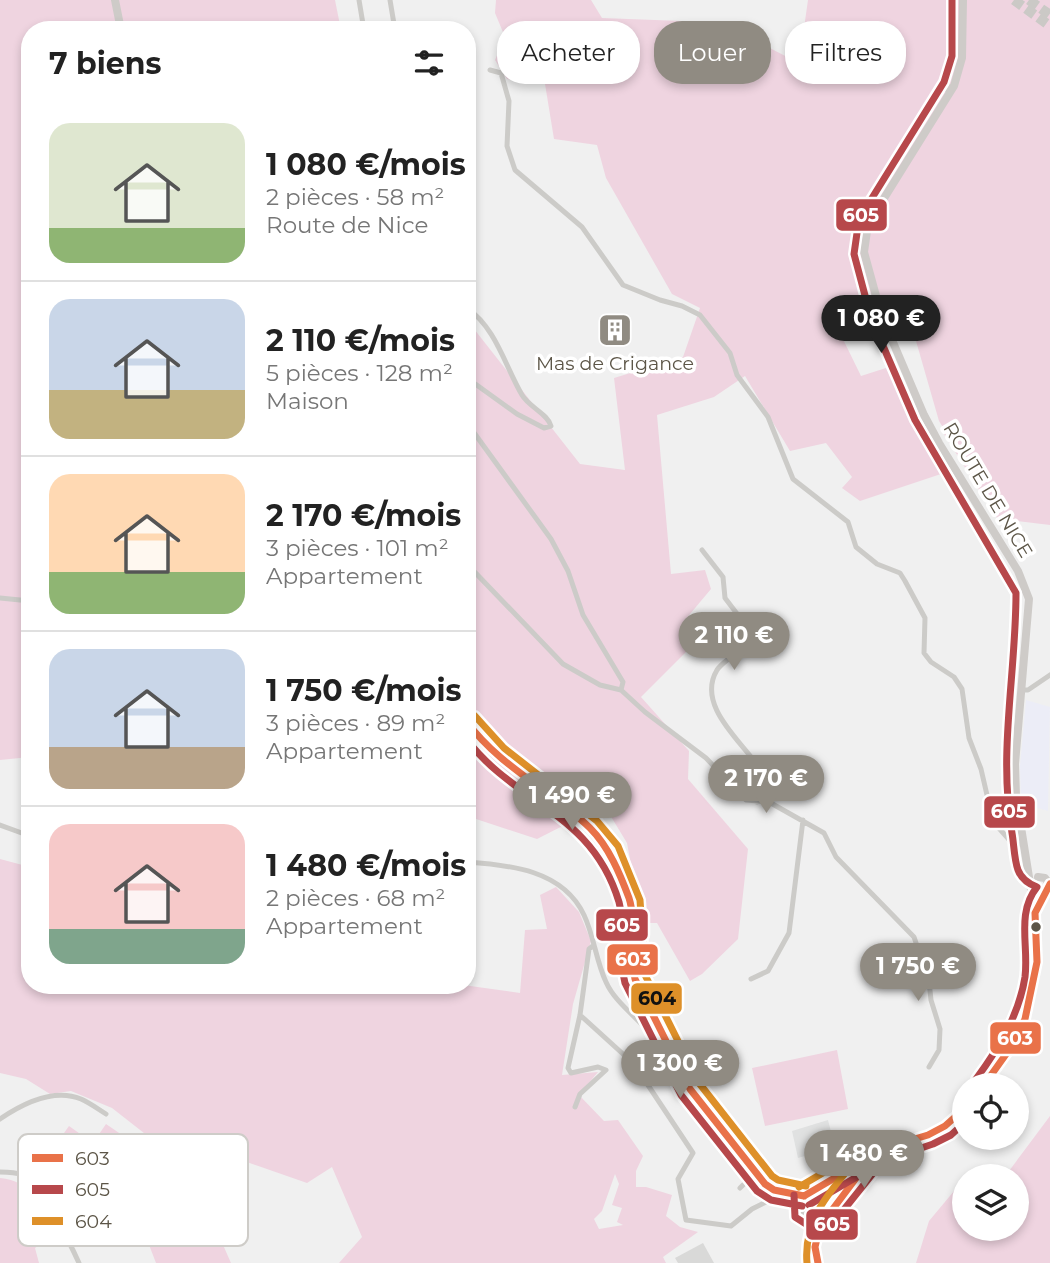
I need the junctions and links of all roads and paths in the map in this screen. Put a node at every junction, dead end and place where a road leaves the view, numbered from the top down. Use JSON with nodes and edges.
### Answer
{"nodes":[{"id":1,"x":115,"y":0,"type":"edge"},
{"id":2,"x":359,"y":0,"type":"edge"},
{"id":3,"x":390,"y":0,"type":"edge"},
{"id":4,"x":952,"y":0,"type":"edge"},
{"id":5,"x":963,"y":0,"type":"edge"},
{"id":6,"x":119,"y":21,"type":"edge"},
{"id":7,"x":362,"y":21,"type":"edge"},
{"id":8,"x":394,"y":21,"type":"edge"},
{"id":9,"x":490,"y":70,"type":"dead end"},
{"id":10,"x":950,"y":92,"type":"junction"},
{"id":11,"x":476,"y":318,"type":"edge"},
{"id":12,"x":476,"y":384,"type":"edge"},
{"id":13,"x":476,"y":435,"type":"edge"},
{"id":14,"x":702,"y":550,"type":"dead end"},
{"id":15,"x":476,"y":573,"type":"edge"},
{"id":16,"x":0,"y":598,"type":"edge"},
{"id":17,"x":21,"y":600,"type":"edge"},
{"id":18,"x":1050,"y":675,"type":"edge"},
{"id":19,"x":621,"y":690,"type":"junction"},
{"id":20,"x":1022,"y":690,"type":"junction"},
{"id":21,"x":476,"y":734,"type":"edge"},
{"id":22,"x":757,"y":802,"type":"junction"},
{"id":23,"x":803,"y":820,"type":"junction"},
{"id":24,"x":0,"y":825,"type":"edge"},
{"id":25,"x":21,"y":833,"type":"edge"},
{"id":26,"x":1024,"y":844,"type":"junction"},
{"id":27,"x":476,"y":863,"type":"edge"},
{"id":28,"x":1044,"y":880,"type":"edge"},
{"id":29,"x":1032,"y":892,"type":"junction"},
{"id":30,"x":1042,"y":896,"type":"junction"},
{"id":31,"x":1035,"y":913,"type":"junction"},
{"id":32,"x":594,"y":945,"type":"junction"},
{"id":33,"x":751,"y":979,"type":"dead end"},
{"id":34,"x":580,"y":1015,"type":"junction"},
{"id":35,"x":666,"y":1043,"type":"junction"},
{"id":36,"x":929,"y":1067,"type":"dead end"},
{"id":37,"x":993,"y":1073,"type":"edge"},
{"id":38,"x":575,"y":1107,"type":"dead end"},
{"id":39,"x":106,"y":1114,"type":"dead end"},
{"id":40,"x":0,"y":1119,"type":"edge"},
{"id":41,"x":952,"y":1119,"type":"edge"},
{"id":42,"x":866,"y":1166,"type":"junction"},
{"id":43,"x":0,"y":1172,"type":"edge"},
{"id":44,"x":18,"y":1174,"type":"edge"},
{"id":45,"x":784,"y":1193,"type":"junction"},
{"id":46,"x":801,"y":1195,"type":"junction"},
{"id":47,"x":822,"y":1222,"type":"junction"},
{"id":48,"x":72,"y":1246,"type":"edge"},
{"id":49,"x":79,"y":1263,"type":"edge"},
{"id":50,"x":818,"y":1263,"type":"edge"}],
"edges":[{"from":1,"to":6,"type":"main road"},
{"from":2,"to":7,"type":"street"},
{"from":3,"to":8,"type":"street"},
{"from":4,"to":10,"type":"main road"},
{"from":5,"to":10,"type":"main road"},
{"from":9,"to":26,"type":"street"},
{"from":10,"to":20,"type":"main road","name":"ROUTE DE NICE"},
{"from":11,"to":12,"type":"street"},
{"from":13,"to":19,"type":"street"},
{"from":14,"to":22,"type":"street"},
{"from":15,"to":19,"type":"street"},
{"from":16,"to":17,"type":"street"},
{"from":18,"to":20,"type":"street"},
{"from":19,"to":22,"type":"street"},
{"from":20,"to":26,"type":"main road","name":"ROUTE DE NICE"},
{"from":21,"to":35,"type":"main road"},
{"from":22,"to":23,"type":"street"},
{"from":23,"to":33,"type":"street"},
{"from":23,"to":36,"type":"street"},
{"from":24,"to":25,"type":"street"},
{"from":26,"to":28,"type":"main road","name":"ROUTE DE NICE"},
{"from":27,"to":32,"type":"street"},
{"from":28,"to":29,"type":"main road","name":"ROUTE DE NICE"},
{"from":28,"to":30,"type":"main road"},
{"from":29,"to":30,"type":"main road"},
{"from":29,"to":31,"type":"main road"},
{"from":30,"to":31,"type":"main road"},
{"from":31,"to":37,"type":"main road"},
{"from":32,"to":34,"type":"street"},
{"from":32,"to":35,"type":"street"},
{"from":34,"to":38,"type":"street"},
{"from":34,"to":45,"type":"street"},
{"from":35,"to":45,"type":"main road"},
{"from":39,"to":40,"type":"street"},
{"from":41,"to":42,"type":"main road"},
{"from":42,"to":46,"type":"main road"},
{"from":42,"to":47,"type":"main road"},
{"from":43,"to":44,"type":"street"},
{"from":45,"to":46,"type":"main road"},
{"from":46,"to":47,"type":"main road"},
{"from":47,"to":50,"type":"main road"},
{"from":48,"to":49,"type":"street"}]}
